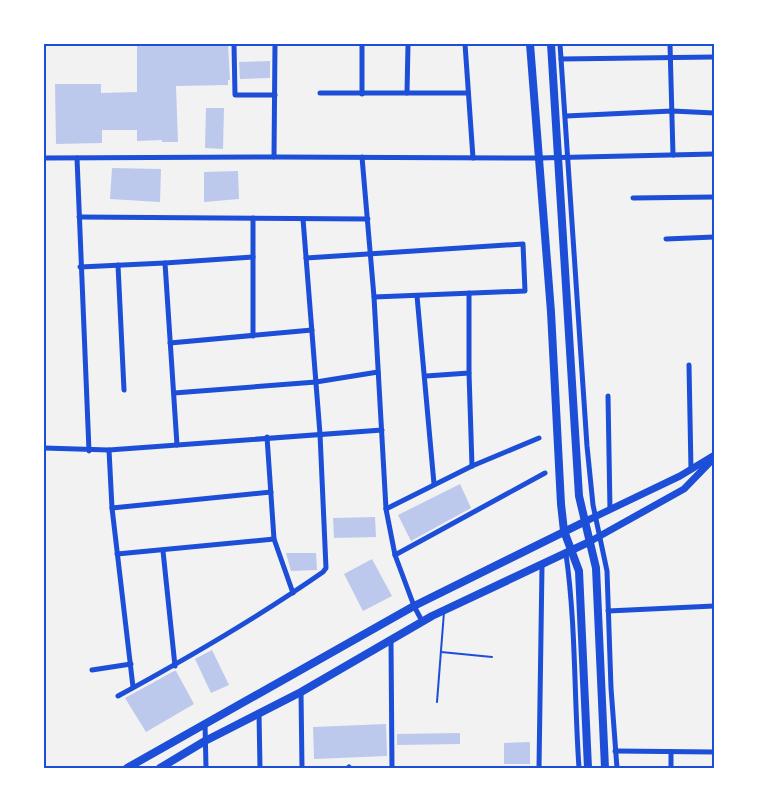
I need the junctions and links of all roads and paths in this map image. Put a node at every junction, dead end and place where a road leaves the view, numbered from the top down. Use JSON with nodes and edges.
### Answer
{"nodes":[{"id":1,"x":234,"y":44,"type":"edge"},
{"id":2,"x":275,"y":44,"type":"edge"},
{"id":3,"x":362,"y":44,"type":"edge"},
{"id":4,"x":408,"y":44,"type":"edge"},
{"id":5,"x":465,"y":44,"type":"edge"},
{"id":6,"x":530,"y":44,"type":"edge"},
{"id":7,"x":551,"y":44,"type":"edge"},
{"id":8,"x":560,"y":44,"type":"edge"},
{"id":9,"x":670,"y":44,"type":"edge"},
{"id":10,"x":714,"y":57,"type":"edge"},
{"id":11,"x":561,"y":59,"type":"junction"},
{"id":12,"x":671,"y":59,"type":"junction"},
{"id":13,"x":320,"y":93,"type":"dead end"},
{"id":14,"x":407,"y":93,"type":"junction"},
{"id":15,"x":468,"y":93,"type":"junction"},
{"id":16,"x":362,"y":94,"type":"junction"},
{"id":17,"x":275,"y":95,"type":"junction"},
{"id":18,"x":672,"y":111,"type":"junction"},
{"id":19,"x":714,"y":113,"type":"edge"},
{"id":20,"x":566,"y":116,"type":"junction"},
{"id":21,"x":714,"y":154,"type":"edge"},
{"id":22,"x":673,"y":155,"type":"junction"},
{"id":23,"x":274,"y":157,"type":"junction"},
{"id":24,"x":362,"y":157,"type":"junction"},
{"id":25,"x":44,"y":158,"type":"edge"},
{"id":26,"x":77,"y":158,"type":"junction"},
{"id":27,"x":473,"y":158,"type":"junction"},
{"id":28,"x":539,"y":158,"type":"junction"},
{"id":29,"x":559,"y":158,"type":"junction"},
{"id":30,"x":569,"y":158,"type":"junction"},
{"id":31,"x":714,"y":197,"type":"edge"},
{"id":32,"x":633,"y":198,"type":"dead end"},
{"id":33,"x":79,"y":217,"type":"junction"},
{"id":34,"x":253,"y":218,"type":"junction"},
{"id":35,"x":303,"y":219,"type":"junction"},
{"id":36,"x":368,"y":219,"type":"junction"},
{"id":37,"x":714,"y":237,"type":"edge"},
{"id":38,"x":666,"y":239,"type":"dead end"},
{"id":39,"x":371,"y":255,"type":"junction"},
{"id":40,"x":253,"y":256,"type":"junction"},
{"id":41,"x":306,"y":258,"type":"junction"},
{"id":42,"x":165,"y":263,"type":"junction"},
{"id":43,"x":118,"y":265,"type":"junction"},
{"id":44,"x":80,"y":267,"type":"junction"},
{"id":45,"x":469,"y":293,"type":"junction"},
{"id":46,"x":417,"y":296,"type":"junction"},
{"id":47,"x":374,"y":297,"type":"junction"},
{"id":48,"x":312,"y":330,"type":"junction"},
{"id":49,"x":253,"y":336,"type":"junction"},
{"id":50,"x":170,"y":343,"type":"junction"},
{"id":51,"x":688,"y":365,"type":"dead end"},
{"id":52,"x":378,"y":372,"type":"junction"},
{"id":53,"x":469,"y":374,"type":"junction"},
{"id":54,"x":426,"y":376,"type":"junction"},
{"id":55,"x":316,"y":382,"type":"junction"},
{"id":56,"x":124,"y":390,"type":"dead end"},
{"id":57,"x":174,"y":393,"type":"junction"},
{"id":58,"x":608,"y":396,"type":"dead end"},
{"id":59,"x":382,"y":430,"type":"junction"},
{"id":60,"x":320,"y":434,"type":"junction"},
{"id":61,"x":267,"y":437,"type":"junction"},
{"id":62,"x":540,"y":438,"type":"dead end"},
{"id":63,"x":177,"y":446,"type":"junction"},
{"id":64,"x":44,"y":448,"type":"edge"},
{"id":65,"x":109,"y":450,"type":"junction"},
{"id":66,"x":89,"y":451,"type":"junction"},
{"id":67,"x":714,"y":456,"type":"edge"},
{"id":68,"x":472,"y":466,"type":"junction"},
{"id":69,"x":691,"y":470,"type":"junction"},
{"id":70,"x":545,"y":473,"type":"dead end"},
{"id":71,"x":434,"y":484,"type":"junction"},
{"id":72,"x":271,"y":492,"type":"junction"},
{"id":73,"x":112,"y":508,"type":"junction"},
{"id":74,"x":386,"y":509,"type":"junction"},
{"id":75,"x":610,"y":510,"type":"junction"},
{"id":76,"x":596,"y":516,"type":"junction"},
{"id":77,"x":584,"y":522,"type":"junction"},
{"id":78,"x":564,"y":531,"type":"junction"},
{"id":79,"x":600,"y":537,"type":"junction"},
{"id":80,"x":274,"y":539,"type":"junction"},
{"id":81,"x":589,"y":542,"type":"junction"},
{"id":82,"x":163,"y":551,"type":"junction"},
{"id":83,"x":569,"y":553,"type":"junction"},
{"id":84,"x":117,"y":554,"type":"junction"},
{"id":85,"x":395,"y":555,"type":"junction"},
{"id":86,"x":542,"y":566,"type":"junction"},
{"id":87,"x":293,"y":593,"type":"junction"},
{"id":88,"x":414,"y":606,"type":"junction"},
{"id":89,"x":714,"y":606,"type":"edge"},
{"id":90,"x":444,"y":610,"type":"junction"},
{"id":91,"x":608,"y":611,"type":"junction"},
{"id":92,"x":422,"y":621,"type":"junction"},
{"id":93,"x":391,"y":640,"type":"junction"},
{"id":94,"x":441,"y":652,"type":"junction"},
{"id":95,"x":492,"y":657,"type":"dead end"},
{"id":96,"x":131,"y":664,"type":"junction"},
{"id":97,"x":175,"y":666,"type":"junction"},
{"id":98,"x":92,"y":670,"type":"dead end"},
{"id":99,"x":134,"y":687,"type":"junction"},
{"id":100,"x":301,"y":692,"type":"junction"},
{"id":101,"x":118,"y":696,"type":"dead end"},
{"id":102,"x":437,"y":702,"type":"dead end"},
{"id":103,"x":259,"y":713,"type":"junction"},
{"id":104,"x":205,"y":723,"type":"junction"},
{"id":105,"x":205,"y":741,"type":"junction"},
{"id":106,"x":615,"y":751,"type":"junction"},
{"id":107,"x":671,"y":752,"type":"junction"},
{"id":108,"x":714,"y":752,"type":"edge"},
{"id":109,"x":131,"y":767,"type":"edge"},
{"id":110,"x":160,"y":768,"type":"edge"},
{"id":111,"x":206,"y":768,"type":"edge"},
{"id":112,"x":260,"y":768,"type":"edge"},
{"id":113,"x":303,"y":768,"type":"edge"},
{"id":114,"x":392,"y":768,"type":"edge"},
{"id":115,"x":539,"y":768,"type":"edge"},
{"id":116,"x":579,"y":768,"type":"edge"},
{"id":117,"x":588,"y":768,"type":"edge"},
{"id":118,"x":605,"y":768,"type":"edge"},
{"id":119,"x":616,"y":768,"type":"edge"},
{"id":120,"x":671,"y":768,"type":"edge"}],
"edges":[{"from":1,"to":17,"type":"street"},
{"from":2,"to":17,"type":"street"},
{"from":3,"to":16,"type":"street"},
{"from":4,"to":14,"type":"street"},
{"from":5,"to":15,"type":"street"},
{"from":6,"to":28,"type":"main road"},
{"from":7,"to":29,"type":"main road"},
{"from":8,"to":11,"type":"street"},
{"from":9,"to":12,"type":"street"},
{"from":10,"to":12,"type":"street"},
{"from":11,"to":12,"type":"street"},
{"from":11,"to":20,"type":"street"},
{"from":12,"to":18,"type":"street"},
{"from":13,"to":16,"type":"street"},
{"from":14,"to":15,"type":"street"},
{"from":14,"to":16,"type":"street"},
{"from":15,"to":27,"type":"street"},
{"from":17,"to":23,"type":"street"},
{"from":18,"to":19,"type":"street"},
{"from":18,"to":20,"type":"street"},
{"from":18,"to":22,"type":"street"},
{"from":20,"to":30,"type":"street"},
{"from":21,"to":22,"type":"street"},
{"from":22,"to":30,"type":"street"},
{"from":23,"to":24,"type":"street"},
{"from":23,"to":26,"type":"street"},
{"from":24,"to":27,"type":"street"},
{"from":24,"to":36,"type":"street"},
{"from":25,"to":26,"type":"street"},
{"from":26,"to":33,"type":"street"},
{"from":27,"to":28,"type":"street"},
{"from":28,"to":29,"type":"street"},
{"from":28,"to":78,"type":"main road"},
{"from":29,"to":30,"type":"street"},
{"from":29,"to":77,"type":"main road"},
{"from":30,"to":76,"type":"street"},
{"from":31,"to":32,"type":"street"},
{"from":33,"to":34,"type":"street"},
{"from":33,"to":44,"type":"street"},
{"from":34,"to":35,"type":"street"},
{"from":34,"to":40,"type":"street"},
{"from":35,"to":36,"type":"street"},
{"from":35,"to":41,"type":"street"},
{"from":36,"to":39,"type":"street"},
{"from":37,"to":38,"type":"street"},
{"from":39,"to":41,"type":"street"},
{"from":39,"to":45,"type":"street"},
{"from":39,"to":47,"type":"street"},
{"from":40,"to":42,"type":"street"},
{"from":40,"to":49,"type":"street"},
{"from":41,"to":48,"type":"street"},
{"from":42,"to":43,"type":"street"},
{"from":42,"to":50,"type":"street"},
{"from":43,"to":44,"type":"street"},
{"from":43,"to":56,"type":"street"},
{"from":44,"to":66,"type":"street"},
{"from":45,"to":46,"type":"street"},
{"from":45,"to":53,"type":"street"},
{"from":46,"to":47,"type":"street"},
{"from":46,"to":54,"type":"street"},
{"from":47,"to":52,"type":"street"},
{"from":48,"to":49,"type":"street"},
{"from":48,"to":55,"type":"street"},
{"from":49,"to":50,"type":"street"},
{"from":50,"to":57,"type":"street"},
{"from":51,"to":69,"type":"street"},
{"from":52,"to":55,"type":"street"},
{"from":52,"to":59,"type":"street"},
{"from":53,"to":54,"type":"street"},
{"from":53,"to":68,"type":"street"},
{"from":54,"to":71,"type":"street"},
{"from":55,"to":57,"type":"street"},
{"from":55,"to":60,"type":"street"},
{"from":57,"to":63,"type":"street"},
{"from":58,"to":75,"type":"street"},
{"from":59,"to":60,"type":"street"},
{"from":59,"to":74,"type":"street"},
{"from":60,"to":61,"type":"street"},
{"from":60,"to":87,"type":"street"},
{"from":61,"to":63,"type":"street"},
{"from":61,"to":72,"type":"street"},
{"from":62,"to":68,"type":"street"},
{"from":63,"to":65,"type":"street"},
{"from":64,"to":66,"type":"street"},
{"from":65,"to":66,"type":"street"},
{"from":65,"to":73,"type":"street"},
{"from":67,"to":69,"type":"street"},
{"from":67,"to":79,"type":"street"},
{"from":68,"to":71,"type":"street"},
{"from":69,"to":75,"type":"street"},
{"from":70,"to":85,"type":"street"},
{"from":71,"to":74,"type":"street"},
{"from":72,"to":73,"type":"street"},
{"from":72,"to":80,"type":"street"},
{"from":73,"to":84,"type":"street"},
{"from":74,"to":85,"type":"street"},
{"from":75,"to":76,"type":"street"},
{"from":76,"to":77,"type":"street"},
{"from":76,"to":79,"type":"street"},
{"from":77,"to":78,"type":"main road"},
{"from":77,"to":81,"type":"main road"},
{"from":78,"to":83,"type":"main road"},
{"from":78,"to":88,"type":"main road"},
{"from":79,"to":81,"type":"street"},
{"from":79,"to":91,"type":"street"},
{"from":80,"to":82,"type":"street"},
{"from":80,"to":87,"type":"street"},
{"from":81,"to":83,"type":"main road"},
{"from":81,"to":118,"type":"main road"},
{"from":82,"to":84,"type":"street"},
{"from":82,"to":97,"type":"street"},
{"from":83,"to":86,"type":"main road"},
{"from":83,"to":116,"type":"street"},
{"from":83,"to":117,"type":"main road"},
{"from":84,"to":96,"type":"street"},
{"from":85,"to":88,"type":"street"},
{"from":86,"to":90,"type":"main road"},
{"from":86,"to":115,"type":"street"},
{"from":87,"to":97,"type":"street"},
{"from":88,"to":92,"type":"street"},
{"from":88,"to":104,"type":"main road"},
{"from":89,"to":91,"type":"street"},
{"from":90,"to":92,"type":"main road"},
{"from":90,"to":94,"type":"lane"},
{"from":91,"to":106,"type":"street"},
{"from":92,"to":93,"type":"main road"},
{"from":93,"to":100,"type":"main road"},
{"from":93,"to":114,"type":"street"},
{"from":94,"to":95,"type":"lane"},
{"from":94,"to":102,"type":"lane"},
{"from":96,"to":98,"type":"street"},
{"from":96,"to":99,"type":"street"},
{"from":97,"to":99,"type":"street"},
{"from":99,"to":101,"type":"street"},
{"from":100,"to":103,"type":"main road"},
{"from":100,"to":113,"type":"street"},
{"from":103,"to":105,"type":"main road"},
{"from":103,"to":112,"type":"street"},
{"from":104,"to":105,"type":"street"},
{"from":104,"to":109,"type":"main road"},
{"from":105,"to":110,"type":"main road"},
{"from":105,"to":111,"type":"street"},
{"from":106,"to":107,"type":"street"},
{"from":106,"to":119,"type":"street"},
{"from":107,"to":108,"type":"street"},
{"from":107,"to":120,"type":"street"}]}
